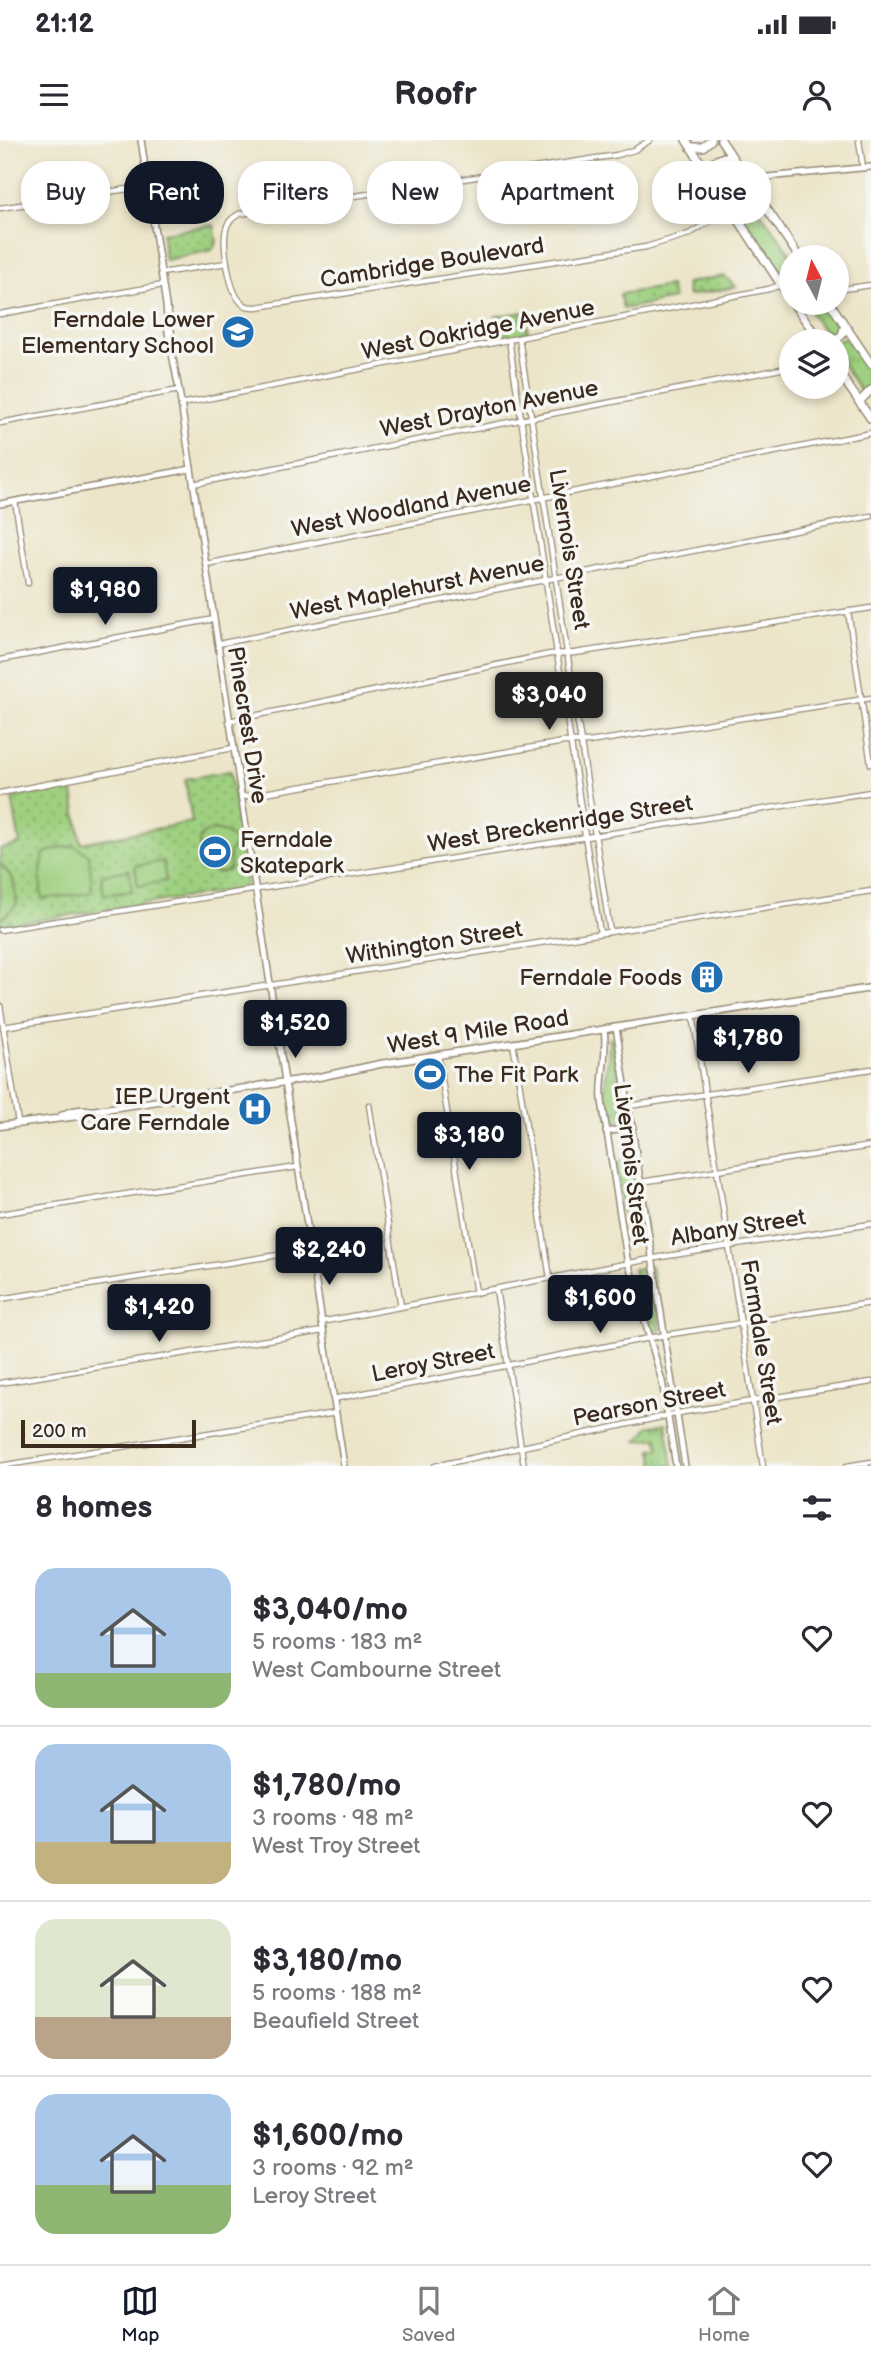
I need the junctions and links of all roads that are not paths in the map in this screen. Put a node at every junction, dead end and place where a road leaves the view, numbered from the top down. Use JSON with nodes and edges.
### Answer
{"nodes":[{"id":1,"x":141,"y":140,"type":"edge"},
{"id":2,"x":650,"y":140,"type":"edge"},
{"id":3,"x":711,"y":140,"type":"edge"},
{"id":4,"x":721,"y":140,"type":"edge"},
{"id":5,"x":859,"y":140,"type":"edge"},
{"id":6,"x":689,"y":144,"type":"edge"},
{"id":7,"x":733,"y":158,"type":"junction"},
{"id":8,"x":144,"y":161,"type":"edge"},
{"id":9,"x":700,"y":161,"type":"edge"},
{"id":10,"x":713,"y":161,"type":"edge"},
{"id":11,"x":735,"y":161,"type":"edge"},
{"id":12,"x":871,"y":167,"type":"edge"},
{"id":13,"x":863,"y":168,"type":"junction"},
{"id":14,"x":771,"y":177,"type":"edge"},
{"id":15,"x":124,"y":190,"type":"edge"},
{"id":16,"x":0,"y":208,"type":"edge"},
{"id":17,"x":771,"y":215,"type":"edge"},
{"id":18,"x":154,"y":224,"type":"edge"},
{"id":19,"x":705,"y":224,"type":"edge"},
{"id":20,"x":740,"y":224,"type":"edge"},
{"id":21,"x":791,"y":245,"type":"edge"},
{"id":22,"x":228,"y":262,"type":"junction"},
{"id":23,"x":161,"y":273,"type":"junction"},
{"id":24,"x":779,"y":282,"type":"edge"},
{"id":25,"x":163,"y":285,"type":"junction"},
{"id":26,"x":871,"y":285,"type":"edge"},
{"id":27,"x":779,"y":286,"type":"edge"},
{"id":28,"x":849,"y":288,"type":"edge"},
{"id":29,"x":0,"y":314,"type":"edge"},
{"id":30,"x":838,"y":315,"type":"edge"},
{"id":31,"x":845,"y":325,"type":"junction"},
{"id":32,"x":844,"y":329,"type":"edge"},
{"id":33,"x":519,"y":338,"type":"junction"},
{"id":34,"x":509,"y":340,"type":"junction"},
{"id":35,"x":871,"y":364,"type":"edge"},
{"id":36,"x":779,"y":369,"type":"edge"},
{"id":37,"x":849,"y":387,"type":"edge"},
{"id":38,"x":179,"y":390,"type":"junction"},
{"id":39,"x":871,"y":390,"type":"edge"},
{"id":40,"x":859,"y":402,"type":"junction"},
{"id":41,"x":181,"y":404,"type":"junction"},
{"id":42,"x":532,"y":418,"type":"junction"},
{"id":43,"x":871,"y":419,"type":"edge"},
{"id":44,"x":522,"y":420,"type":"junction"},
{"id":45,"x":0,"y":423,"type":"edge"},
{"id":46,"x":871,"y":433,"type":"edge"},
{"id":47,"x":191,"y":468,"type":"junction"},
{"id":48,"x":193,"y":484,"type":"junction"},
{"id":49,"x":544,"y":498,"type":"junction"},
{"id":50,"x":534,"y":500,"type":"junction"},
{"id":51,"x":15,"y":501,"type":"junction"},
{"id":52,"x":0,"y":503,"type":"edge"},
{"id":53,"x":871,"y":516,"type":"edge"},
{"id":54,"x":205,"y":564,"type":"junction"},
{"id":55,"x":556,"y":578,"type":"junction"},
{"id":56,"x":546,"y":580,"type":"junction"},
{"id":57,"x":28,"y":583,"type":"dead end"},
{"id":58,"x":871,"y":608,"type":"edge"},
{"id":59,"x":848,"y":611,"type":"junction"},
{"id":60,"x":214,"y":619,"type":"junction"},
{"id":61,"x":218,"y":644,"type":"junction"},
{"id":62,"x":558,"y":654,"type":"junction"},
{"id":63,"x":568,"y":654,"type":"junction"},
{"id":64,"x":0,"y":660,"type":"edge"},
{"id":65,"x":871,"y":698,"type":"edge"},
{"id":66,"x":862,"y":699,"type":"junction"},
{"id":67,"x":229,"y":721,"type":"junction"},
{"id":68,"x":571,"y":742,"type":"junction"},
{"id":69,"x":582,"y":742,"type":"junction"},
{"id":70,"x":233,"y":748,"type":"junction"},
{"id":71,"x":871,"y":764,"type":"edge"},
{"id":72,"x":871,"y":792,"type":"edge"},
{"id":73,"x":0,"y":793,"type":"edge"},
{"id":74,"x":241,"y":797,"type":"junction"},
{"id":75,"x":596,"y":835,"type":"junction"},
{"id":76,"x":586,"y":837,"type":"junction"},
{"id":77,"x":256,"y":890,"type":"junction"},
{"id":78,"x":871,"y":891,"type":"edge"},
{"id":79,"x":0,"y":930,"type":"edge"},
{"id":80,"x":610,"y":932,"type":"junction"},
{"id":81,"x":600,"y":933,"type":"junction"},
{"id":82,"x":270,"y":985,"type":"junction"},
{"id":83,"x":871,"y":988,"type":"edge"},
{"id":84,"x":0,"y":1005,"type":"edge"},
{"id":85,"x":693,"y":1016,"type":"junction"},
{"id":86,"x":4,"y":1027,"type":"junction"},
{"id":87,"x":616,"y":1027,"type":"junction"},
{"id":88,"x":604,"y":1029,"type":"junction"},
{"id":89,"x":513,"y":1043,"type":"junction"},
{"id":90,"x":438,"y":1055,"type":"junction"},
{"id":91,"x":871,"y":1069,"type":"edge"},
{"id":92,"x":285,"y":1082,"type":"junction"},
{"id":93,"x":705,"y":1095,"type":"junction"},
{"id":94,"x":369,"y":1105,"type":"dead end"},
{"id":95,"x":629,"y":1106,"type":"junction"},
{"id":96,"x":18,"y":1123,"type":"junction"},
{"id":97,"x":0,"y":1126,"type":"edge"},
{"id":98,"x":633,"y":1127,"type":"junction"},
{"id":99,"x":606,"y":1132,"type":"junction"},
{"id":100,"x":871,"y":1146,"type":"edge"},
{"id":101,"x":297,"y":1167,"type":"junction"},
{"id":102,"x":717,"y":1170,"type":"junction"},
{"id":103,"x":641,"y":1182,"type":"junction"},
{"id":104,"x":0,"y":1214,"type":"edge"},
{"id":105,"x":871,"y":1224,"type":"edge"},
{"id":106,"x":729,"y":1247,"type":"junction"},
{"id":107,"x":310,"y":1250,"type":"junction"},
{"id":108,"x":653,"y":1258,"type":"junction"},
{"id":109,"x":628,"y":1264,"type":"junction"},
{"id":110,"x":550,"y":1278,"type":"junction"},
{"id":111,"x":496,"y":1289,"type":"junction"},
{"id":112,"x":476,"y":1293,"type":"junction"},
{"id":113,"x":0,"y":1299,"type":"edge"},
{"id":114,"x":871,"y":1303,"type":"edge"},
{"id":115,"x":401,"y":1307,"type":"junction"},
{"id":116,"x":321,"y":1321,"type":"junction"},
{"id":117,"x":741,"y":1324,"type":"junction"},
{"id":118,"x":323,"y":1331,"type":"junction"},
{"id":119,"x":665,"y":1335,"type":"junction"},
{"id":120,"x":649,"y":1338,"type":"junction"},
{"id":121,"x":509,"y":1365,"type":"junction"},
{"id":122,"x":871,"y":1382,"type":"edge"},
{"id":123,"x":0,"y":1383,"type":"edge"},
{"id":124,"x":333,"y":1399,"type":"junction"},
{"id":125,"x":753,"y":1401,"type":"junction"},
{"id":126,"x":336,"y":1413,"type":"junction"},
{"id":127,"x":677,"y":1413,"type":"junction"},
{"id":128,"x":667,"y":1415,"type":"junction"},
{"id":129,"x":522,"y":1447,"type":"junction"},
{"id":130,"x":871,"y":1462,"type":"edge"},
{"id":131,"x":0,"y":1466,"type":"edge"},
{"id":132,"x":344,"y":1466,"type":"edge"},
{"id":133,"x":435,"y":1466,"type":"edge"},
{"id":134,"x":524,"y":1466,"type":"edge"},
{"id":135,"x":676,"y":1466,"type":"edge"},
{"id":136,"x":685,"y":1466,"type":"edge"},
{"id":137,"x":763,"y":1466,"type":"edge"},
{"id":138,"x":848,"y":1466,"type":"edge"}],
"edges":[{"from":1,"to":8,"type":"street","name":"Pinecrest Drive"},
{"from":2,"to":22,"type":"street","name":"Cambridge Boulevard"},
{"from":3,"to":6,"type":"main road"},
{"from":4,"to":7,"type":"main road"},
{"from":5,"to":13,"type":"street"},
{"from":6,"to":9,"type":"main road"},
{"from":7,"to":10,"type":"main road"},
{"from":7,"to":11,"type":"main road"},
{"from":12,"to":13,"type":"street"},
{"from":13,"to":14,"type":"street"},
{"from":15,"to":16,"type":"street"},
{"from":17,"to":21,"type":"main road"},
{"from":18,"to":23,"type":"street","name":"Pinecrest Drive"},
{"from":19,"to":22,"type":"street","name":"Cambridge Boulevard"},
{"from":20,"to":24,"type":"main road"},
{"from":22,"to":23,"type":"street"},
{"from":23,"to":25,"type":"street","name":"Pinecrest Drive"},
{"from":25,"to":29,"type":"street"},
{"from":25,"to":38,"type":"street","name":"Pinecrest Drive"},
{"from":26,"to":28,"type":"street"},
{"from":27,"to":33,"type":"street","name":"West Oakridge Avenue"},
{"from":30,"to":31,"type":"main road"},
{"from":31,"to":32,"type":"main road"},
{"from":31,"to":35,"type":"main road"},
{"from":33,"to":34,"type":"street","name":"West Oakridge Avenue"},
{"from":33,"to":42,"type":"street","name":"Livernois Street"},
{"from":34,"to":41,"type":"street","name":"West Oakridge Avenue"},
{"from":34,"to":44,"type":"street","name":"Livernois Street"},
{"from":36,"to":42,"type":"street","name":"West Drayton Avenue"},
{"from":37,"to":40,"type":"main road"},
{"from":38,"to":41,"type":"street","name":"Pinecrest Drive"},
{"from":38,"to":45,"type":"street"},
{"from":39,"to":40,"type":"main road"},
{"from":40,"to":43,"type":"main road"},
{"from":41,"to":47,"type":"street","name":"Pinecrest Drive"},
{"from":42,"to":44,"type":"street","name":"West Drayton Avenue"},
{"from":42,"to":49,"type":"street","name":"Livernois Street"},
{"from":44,"to":48,"type":"street","name":"West Drayton Avenue"},
{"from":44,"to":50,"type":"street","name":"Livernois Street"},
{"from":46,"to":49,"type":"street","name":"West Woodland Avenue"},
{"from":47,"to":48,"type":"street","name":"Pinecrest Drive"},
{"from":47,"to":51,"type":"street"},
{"from":48,"to":54,"type":"street","name":"Pinecrest Drive"},
{"from":49,"to":50,"type":"street","name":"West Woodland Avenue"},
{"from":49,"to":55,"type":"street","name":"Livernois Street"},
{"from":50,"to":54,"type":"street","name":"West Woodland Avenue"},
{"from":50,"to":56,"type":"street","name":"Livernois Street"},
{"from":51,"to":52,"type":"street"},
{"from":51,"to":57,"type":"street"},
{"from":53,"to":55,"type":"street","name":"West Maplehurst Avenue"},
{"from":54,"to":60,"type":"street","name":"Pinecrest Drive"},
{"from":55,"to":56,"type":"street","name":"West Maplehurst Avenue"},
{"from":55,"to":63,"type":"street","name":"Livernois Street"},
{"from":56,"to":61,"type":"street","name":"West Maplehurst Avenue"},
{"from":56,"to":62,"type":"street","name":"Livernois Street"},
{"from":58,"to":59,"type":"street"},
{"from":59,"to":63,"type":"street"},
{"from":59,"to":66,"type":"street"},
{"from":60,"to":61,"type":"street","name":"Pinecrest Drive"},
{"from":60,"to":64,"type":"street"},
{"from":61,"to":67,"type":"street","name":"Pinecrest Drive"},
{"from":62,"to":63,"type":"street"},
{"from":62,"to":67,"type":"street"},
{"from":62,"to":68,"type":"street","name":"Livernois Street"},
{"from":63,"to":69,"type":"street","name":"Livernois Street"},
{"from":65,"to":66,"type":"street"},
{"from":66,"to":69,"type":"street"},
{"from":66,"to":71,"type":"street"},
{"from":67,"to":70,"type":"street","name":"Pinecrest Drive"},
{"from":68,"to":69,"type":"street"},
{"from":68,"to":74,"type":"street"},
{"from":68,"to":76,"type":"street","name":"Livernois Street"},
{"from":69,"to":75,"type":"street","name":"Livernois Street"},
{"from":70,"to":73,"type":"street"},
{"from":70,"to":74,"type":"street","name":"Pinecrest Drive"},
{"from":72,"to":75,"type":"street","name":"West Breckenridge Street"},
{"from":74,"to":77,"type":"street","name":"Pinecrest Drive"},
{"from":75,"to":76,"type":"street","name":"West Breckenridge Street"},
{"from":75,"to":80,"type":"street","name":"Livernois Street"},
{"from":76,"to":77,"type":"street","name":"West Breckenridge Street"},
{"from":76,"to":81,"type":"street","name":"Livernois Street"},
{"from":77,"to":79,"type":"street","name":"West Breckenridge Street"},
{"from":77,"to":82,"type":"street","name":"Pinecrest Drive"},
{"from":78,"to":80,"type":"street","name":"Withington Street"},
{"from":80,"to":81,"type":"street","name":"Withington Street"},
{"from":81,"to":82,"type":"street","name":"Withington Street"},
{"from":82,"to":86,"type":"street","name":"Withington Street"},
{"from":82,"to":92,"type":"street","name":"Pinecrest Drive"},
{"from":83,"to":85,"type":"main road","name":"West 9 Mile Road"},
{"from":84,"to":86,"type":"street"},
{"from":85,"to":87,"type":"main road","name":"West 9 Mile Road"},
{"from":85,"to":93,"type":"street","name":"Farmdale Street"},
{"from":86,"to":96,"type":"street"},
{"from":87,"to":88,"type":"main road","name":"West 9 Mile Road"},
{"from":87,"to":95,"type":"street","name":"Livernois Street"},
{"from":88,"to":89,"type":"main road","name":"West 9 Mile Road"},
{"from":88,"to":99,"type":"street","name":"Livernois Street"},
{"from":89,"to":90,"type":"main road","name":"West 9 Mile Road"},
{"from":89,"to":110,"type":"street"},
{"from":90,"to":92,"type":"main road","name":"West 9 Mile Road"},
{"from":90,"to":112,"type":"street"},
{"from":91,"to":93,"type":"street"},
{"from":92,"to":96,"type":"main road","name":"West 9 Mile Road"},
{"from":92,"to":101,"type":"street","name":"Pinecrest Drive"},
{"from":93,"to":95,"type":"street"},
{"from":93,"to":102,"type":"street","name":"Farmdale Street"},
{"from":94,"to":115,"type":"street"},
{"from":95,"to":98,"type":"street","name":"Livernois Street"},
{"from":96,"to":97,"type":"main road","name":"West 9 Mile Road"},
{"from":98,"to":99,"type":"street"},
{"from":98,"to":103,"type":"street","name":"Livernois Street"},
{"from":99,"to":109,"type":"street","name":"Livernois Street"},
{"from":100,"to":102,"type":"street"},
{"from":101,"to":104,"type":"street"},
{"from":101,"to":107,"type":"street","name":"Pinecrest Drive"},
{"from":102,"to":103,"type":"street"},
{"from":102,"to":106,"type":"street","name":"Farmdale Street"},
{"from":103,"to":108,"type":"street","name":"Livernois Street"},
{"from":105,"to":106,"type":"street","name":"Albany Street"},
{"from":106,"to":108,"type":"street","name":"Albany Street"},
{"from":106,"to":117,"type":"street","name":"Farmdale Street"},
{"from":107,"to":113,"type":"street"},
{"from":107,"to":116,"type":"street","name":"Pinecrest Drive"},
{"from":108,"to":109,"type":"street","name":"Albany Street"},
{"from":108,"to":119,"type":"street","name":"Livernois Street"},
{"from":109,"to":110,"type":"street","name":"Albany Street"},
{"from":109,"to":120,"type":"street","name":"Livernois Street"},
{"from":110,"to":111,"type":"street","name":"Albany Street"},
{"from":111,"to":112,"type":"street","name":"Albany Street"},
{"from":111,"to":121,"type":"street"},
{"from":112,"to":115,"type":"street","name":"Albany Street"},
{"from":114,"to":117,"type":"street","name":"Leroy Street"},
{"from":115,"to":116,"type":"street","name":"Albany Street"},
{"from":116,"to":118,"type":"street","name":"Pinecrest Drive"},
{"from":117,"to":119,"type":"street","name":"Leroy Street"},
{"from":117,"to":125,"type":"street","name":"Farmdale Street"},
{"from":118,"to":123,"type":"street"},
{"from":118,"to":124,"type":"street","name":"Pinecrest Drive"},
{"from":119,"to":120,"type":"street","name":"Leroy Street"},
{"from":119,"to":127,"type":"street","name":"Livernois Street"},
{"from":120,"to":121,"type":"street","name":"Leroy Street"},
{"from":120,"to":128,"type":"street","name":"Livernois Street"},
{"from":121,"to":124,"type":"street","name":"Leroy Street"},
{"from":121,"to":129,"type":"street"},
{"from":122,"to":125,"type":"street","name":"Pearson Street"},
{"from":124,"to":126,"type":"street","name":"Pinecrest Drive"},
{"from":125,"to":127,"type":"street","name":"Pearson Street"},
{"from":125,"to":137,"type":"street","name":"Farmdale Street"},
{"from":126,"to":131,"type":"street"},
{"from":126,"to":132,"type":"street","name":"Pinecrest Drive"},
{"from":127,"to":128,"type":"street","name":"Pearson Street"},
{"from":127,"to":136,"type":"street","name":"Livernois Street"},
{"from":128,"to":129,"type":"street","name":"Pearson Street"},
{"from":128,"to":135,"type":"street","name":"Livernois Street"},
{"from":129,"to":133,"type":"street","name":"Pearson Street"},
{"from":129,"to":134,"type":"street"},
{"from":130,"to":138,"type":"street"}]}
